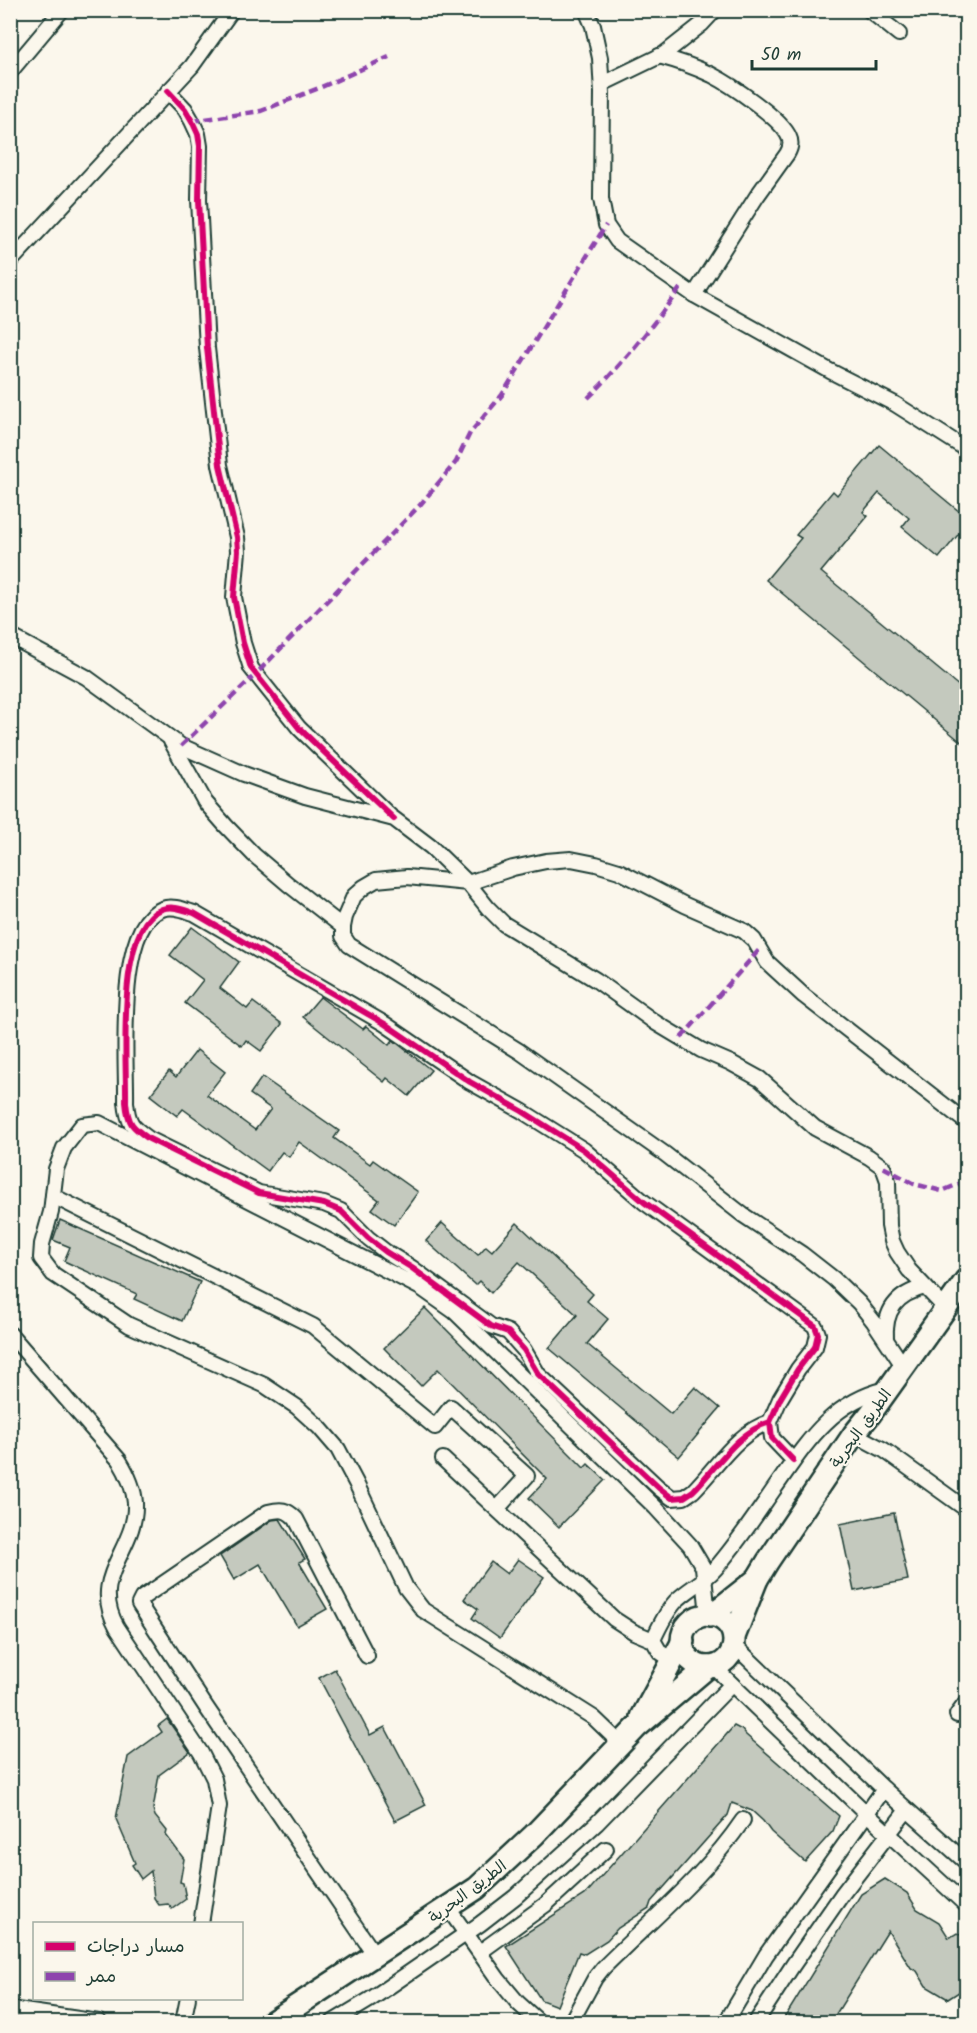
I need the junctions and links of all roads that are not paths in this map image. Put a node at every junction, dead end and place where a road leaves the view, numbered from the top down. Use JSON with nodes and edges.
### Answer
{"nodes":[{"id":1,"x":62,"y":10,"type":"edge"},
{"id":2,"x":232,"y":10,"type":"edge"},
{"id":3,"x":586,"y":10,"type":"edge"},
{"id":4,"x":715,"y":10,"type":"edge"},
{"id":5,"x":869,"y":10,"type":"edge"},
{"id":6,"x":899,"y":34,"type":"dead end"},
{"id":7,"x":659,"y":56,"type":"junction"},
{"id":8,"x":10,"y":72,"type":"edge"},
{"id":9,"x":602,"y":84,"type":"junction"},
{"id":10,"x":168,"y":91,"type":"junction"},
{"id":11,"x":10,"y":262,"type":"edge"},
{"id":12,"x":694,"y":295,"type":"junction"},
{"id":13,"x":966,"y":449,"type":"edge"},
{"id":14,"x":10,"y":636,"type":"edge"},
{"id":15,"x":170,"y":739,"type":"junction"},
{"id":16,"x":394,"y":819,"type":"junction"},
{"id":17,"x":468,"y":883,"type":"junction"},
{"id":18,"x":342,"y":927,"type":"junction"},
{"id":19,"x":966,"y":1122,"type":"edge"},
{"id":20,"x":53,"y":1196,"type":"junction"},
{"id":21,"x":966,"y":1280,"type":"edge"},
{"id":22,"x":925,"y":1287,"type":"junction"},
{"id":23,"x":945,"y":1308,"type":"junction"},
{"id":24,"x":10,"y":1334,"type":"edge"},
{"id":25,"x":886,"y":1339,"type":"junction"},
{"id":26,"x":904,"y":1367,"type":"junction"},
{"id":27,"x":887,"y":1389,"type":"junction"},
{"id":28,"x":770,"y":1422,"type":"junction"},
{"id":29,"x":854,"y":1434,"type":"junction"},
{"id":30,"x":443,"y":1459,"type":"dead end"},
{"id":31,"x":793,"y":1460,"type":"junction"},
{"id":32,"x":497,"y":1509,"type":"junction"},
{"id":33,"x":966,"y":1509,"type":"edge"},
{"id":34,"x":757,"y":1579,"type":"junction"},
{"id":35,"x":704,"y":1581,"type":"junction"},
{"id":36,"x":709,"y":1616,"type":"junction"},
{"id":37,"x":654,"y":1640,"type":"junction"},
{"id":38,"x":682,"y":1641,"type":"junction"},
{"id":39,"x":734,"y":1641,"type":"junction"},
{"id":40,"x":367,"y":1656,"type":"dead end"},
{"id":41,"x":672,"y":1660,"type":"junction"},
{"id":42,"x":710,"y":1667,"type":"junction"},
{"id":43,"x":731,"y":1685,"type":"junction"},
{"id":44,"x":966,"y":1703,"type":"edge"},
{"id":45,"x":957,"y":1715,"type":"dead end"},
{"id":46,"x":636,"y":1727,"type":"junction"},
{"id":47,"x":621,"y":1743,"type":"junction"},
{"id":48,"x":884,"y":1789,"type":"junction"},
{"id":49,"x":907,"y":1809,"type":"junction"},
{"id":50,"x":866,"y":1813,"type":"junction"},
{"id":51,"x":743,"y":1820,"type":"dead end"},
{"id":52,"x":888,"y":1833,"type":"junction"},
{"id":53,"x":606,"y":1849,"type":"dead end"},
{"id":54,"x":966,"y":1862,"type":"edge"},
{"id":55,"x":966,"y":1905,"type":"edge"},
{"id":56,"x":448,"y":1908,"type":"junction"},
{"id":57,"x":201,"y":1922,"type":"edge"},
{"id":58,"x":467,"y":1933,"type":"junction"},
{"id":59,"x":480,"y":1952,"type":"junction"},
{"id":60,"x":375,"y":1955,"type":"junction"},
{"id":61,"x":188,"y":2000,"type":"edge"},
{"id":62,"x":10,"y":2009,"type":"edge"},
{"id":63,"x":99,"y":2022,"type":"edge"},
{"id":64,"x":183,"y":2022,"type":"edge"},
{"id":65,"x":276,"y":2022,"type":"edge"},
{"id":66,"x":333,"y":2022,"type":"edge"},
{"id":67,"x":539,"y":2022,"type":"edge"},
{"id":68,"x":571,"y":2022,"type":"edge"},
{"id":69,"x":726,"y":2022,"type":"edge"},
{"id":70,"x":756,"y":2022,"type":"edge"}],
"edges":[{"from":1,"to":8,"type":"street"},
{"from":2,"to":10,"type":"street"},
{"from":3,"to":9,"type":"street"},
{"from":4,"to":7,"type":"street"},
{"from":5,"to":6,"type":"street"},
{"from":7,"to":9,"type":"street"},
{"from":7,"to":12,"type":"street"},
{"from":9,"to":12,"type":"street"},
{"from":10,"to":11,"type":"street"},
{"from":10,"to":16,"type":"street"},
{"from":12,"to":13,"type":"street"},
{"from":14,"to":15,"type":"street"},
{"from":15,"to":16,"type":"street"},
{"from":15,"to":18,"type":"street"},
{"from":16,"to":17,"type":"street"},
{"from":17,"to":18,"type":"street"},
{"from":17,"to":19,"type":"street"},
{"from":17,"to":22,"type":"street"},
{"from":18,"to":25,"type":"street"},
{"from":20,"to":32,"type":"street"},
{"from":20,"to":35,"type":"street"},
{"from":20,"to":47,"type":"street"},
{"from":21,"to":23,"type":"main road","name":"الطريق البحرية"},
{"from":22,"to":23,"type":"street"},
{"from":22,"to":25,"type":"street"},
{"from":23,"to":26,"type":"main road","name":"الطريق البحرية"},
{"from":24,"to":57,"type":"street"},
{"from":25,"to":26,"type":"street"},
{"from":26,"to":27,"type":"main road","name":"الطريق البحرية"},
{"from":27,"to":29,"type":"main road","name":"الطريق البحرية"},
{"from":27,"to":31,"type":"street"},
{"from":28,"to":28,"type":"street"},
{"from":28,"to":31,"type":"street"},
{"from":29,"to":33,"type":"street"},
{"from":29,"to":34,"type":"main road","name":"الطريق البحرية"},
{"from":30,"to":32,"type":"street"},
{"from":31,"to":35,"type":"street"},
{"from":32,"to":37,"type":"street"},
{"from":34,"to":36,"type":"main road","name":"الطريق البحرية"},
{"from":34,"to":39,"type":"main road","name":"الطريق البحرية"},
{"from":35,"to":36,"type":"street"},
{"from":35,"to":37,"type":"street"},
{"from":36,"to":38,"type":"main road"},
{"from":36,"to":39,"type":"main road"},
{"from":37,"to":41,"type":"street"},
{"from":38,"to":41,"type":"main road"},
{"from":38,"to":42,"type":"main road"},
{"from":39,"to":42,"type":"main road"},
{"from":39,"to":48,"type":"street"},
{"from":40,"to":60,"type":"street"},
{"from":41,"to":46,"type":"main road"},
{"from":42,"to":43,"type":"street"},
{"from":42,"to":46,"type":"main road"},
{"from":43,"to":50,"type":"street"},
{"from":43,"to":58,"type":"street"},
{"from":44,"to":45,"type":"street"},
{"from":46,"to":47,"type":"main road","name":"الطريق البحرية"},
{"from":47,"to":56,"type":"main road","name":"الطريق البحرية"},
{"from":48,"to":49,"type":"street"},
{"from":48,"to":50,"type":"street"},
{"from":49,"to":52,"type":"street"},
{"from":49,"to":54,"type":"street"},
{"from":50,"to":52,"type":"street"},
{"from":50,"to":69,"type":"street"},
{"from":51,"to":68,"type":"street"},
{"from":52,"to":55,"type":"street"},
{"from":52,"to":70,"type":"street"},
{"from":53,"to":59,"type":"street"},
{"from":56,"to":58,"type":"street"},
{"from":56,"to":60,"type":"main road","name":"الطريق البحرية"},
{"from":58,"to":59,"type":"street"},
{"from":58,"to":66,"type":"street"},
{"from":59,"to":67,"type":"street"},
{"from":60,"to":65,"type":"main road","name":"الطريق البحرية"},
{"from":61,"to":64,"type":"street"},
{"from":62,"to":63,"type":"street"}]}
